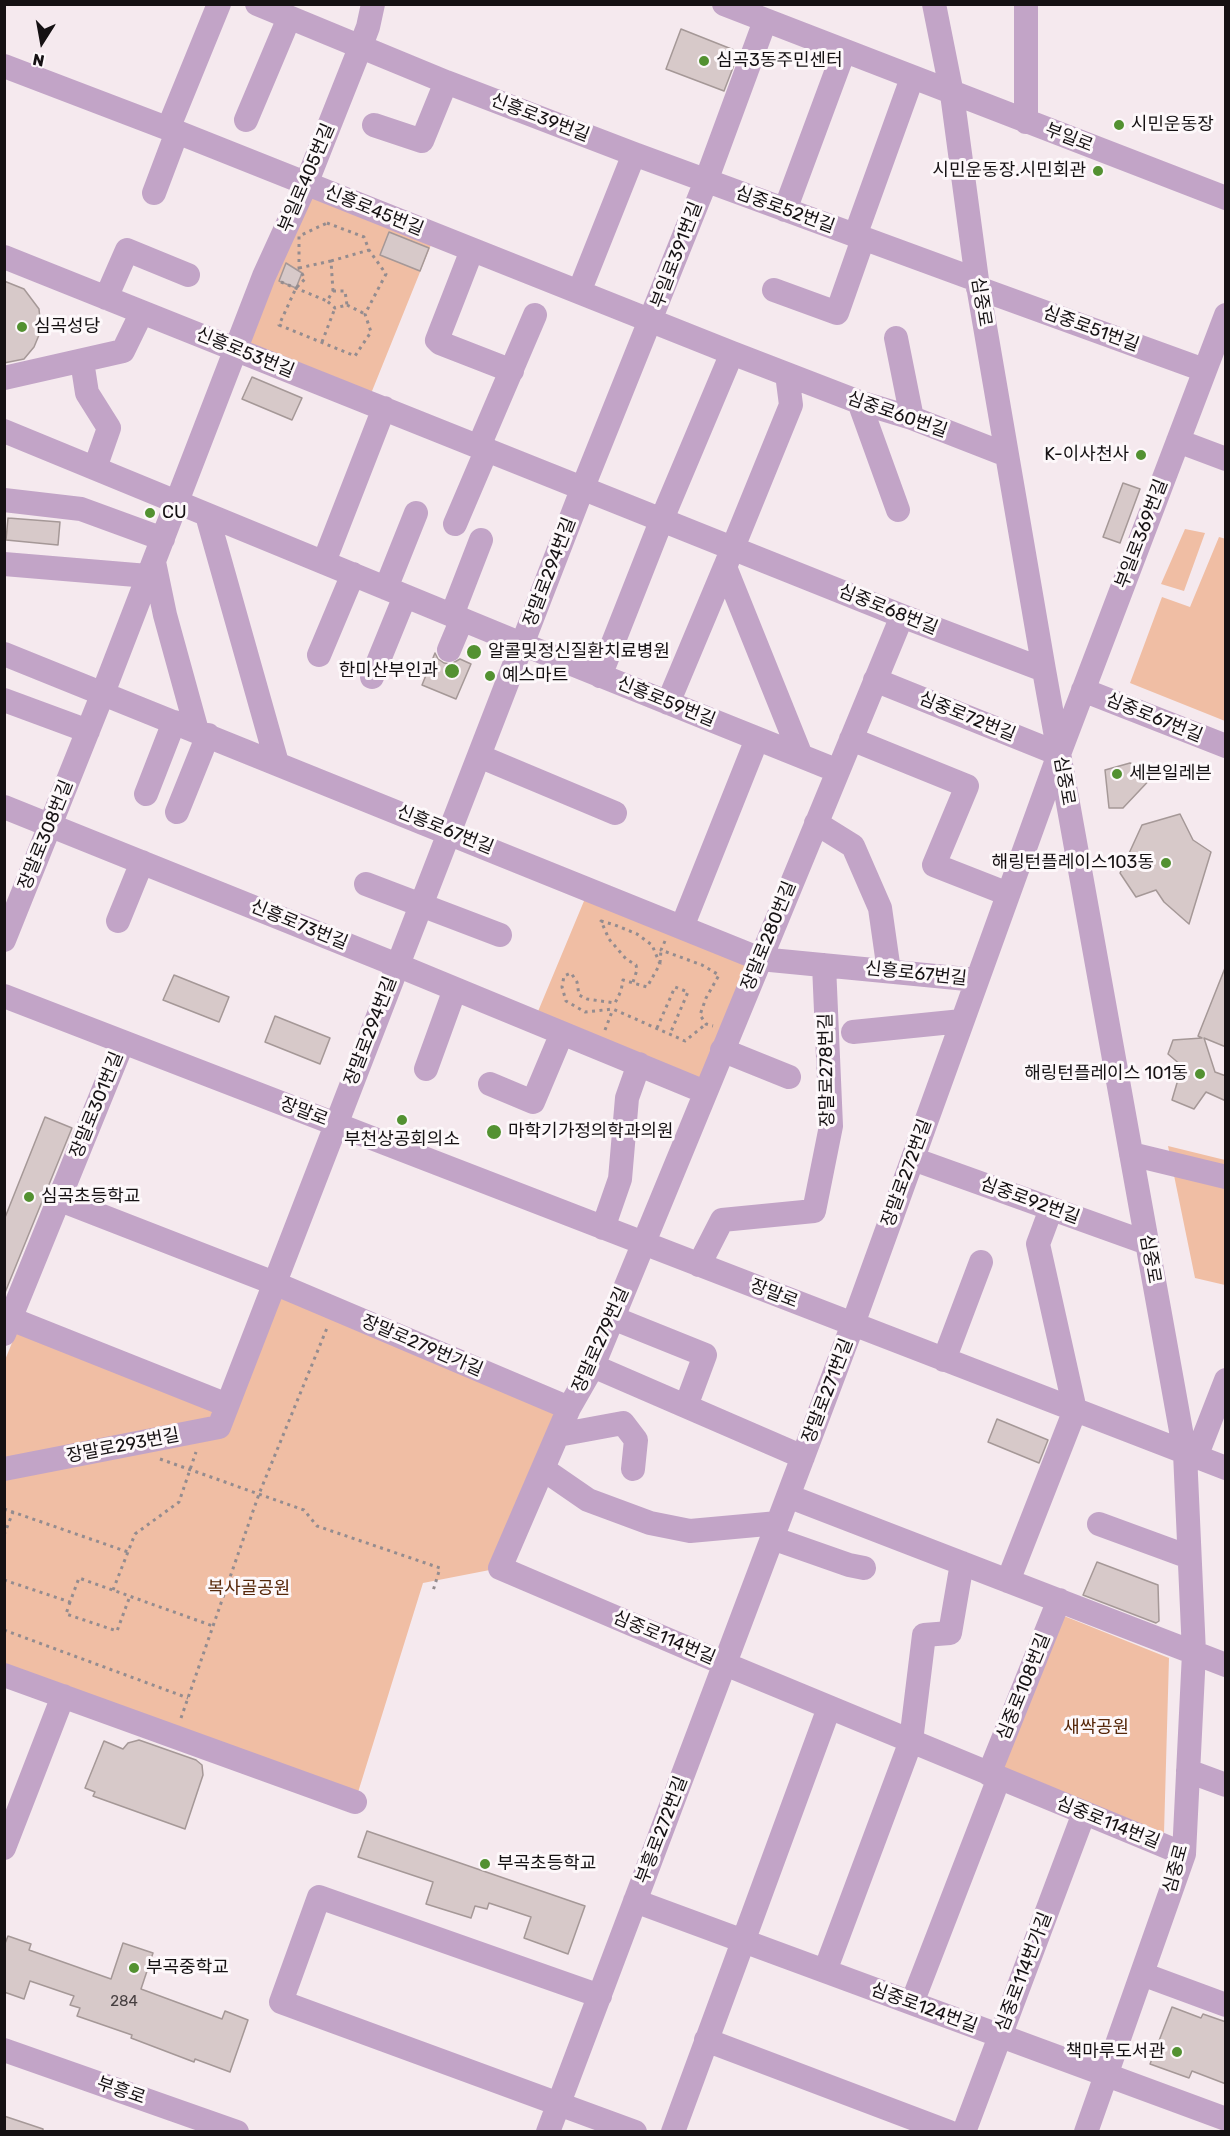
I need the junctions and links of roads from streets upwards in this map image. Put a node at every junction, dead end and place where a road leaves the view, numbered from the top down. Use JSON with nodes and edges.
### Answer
{"nodes":[{"id":1,"x":219,"y":4,"type":"edge"},
{"id":2,"x":373,"y":4,"type":"edge"},
{"id":3,"x":724,"y":4,"type":"edge"},
{"id":4,"x":934,"y":4,"type":"edge"},
{"id":5,"x":1026,"y":4,"type":"edge"},
{"id":6,"x":259,"y":5,"type":"edge"},
{"id":7,"x":289,"y":18,"type":"junction"},
{"id":8,"x":765,"y":21,"type":"junction"},
{"id":9,"x":360,"y":48,"type":"junction"},
{"id":10,"x":844,"y":51,"type":"junction"},
{"id":11,"x":4,"y":66,"type":"edge"},
{"id":12,"x":912,"y":78,"type":"junction"},
{"id":13,"x":446,"y":82,"type":"junction"},
{"id":14,"x":952,"y":94,"type":"junction"},
{"id":15,"x":246,"y":120,"type":"dead end"},
{"id":16,"x":1026,"y":122,"type":"junction"},
{"id":17,"x":374,"y":125,"type":"dead end"},
{"id":18,"x":172,"y":131,"type":"junction"},
{"id":19,"x":634,"y":154,"type":"junction"},
{"id":20,"x":706,"y":181,"type":"junction"},
{"id":21,"x":306,"y":184,"type":"junction"},
{"id":22,"x":154,"y":193,"type":"dead end"},
{"id":23,"x":1226,"y":198,"type":"edge"},
{"id":24,"x":785,"y":210,"type":"junction"},
{"id":25,"x":859,"y":238,"type":"junction"},
{"id":26,"x":472,"y":250,"type":"junction"},
{"id":27,"x":4,"y":257,"type":"edge"},
{"id":28,"x":188,"y":275,"type":"dead end"},
{"id":29,"x":978,"y":284,"type":"junction"},
{"id":30,"x":774,"y":290,"type":"dead end"},
{"id":31,"x":579,"y":292,"type":"junction"},
{"id":32,"x":106,"y":297,"type":"junction"},
{"id":33,"x":142,"y":312,"type":"junction"},
{"id":34,"x":535,"y":315,"type":"dead end"},
{"id":35,"x":1226,"y":315,"type":"edge"},
{"id":36,"x":651,"y":321,"type":"junction"},
{"id":37,"x":896,"y":338,"type":"dead end"},
{"id":38,"x":236,"y":349,"type":"junction"},
{"id":39,"x":732,"y":353,"type":"junction"},
{"id":40,"x":82,"y":361,"type":"junction"},
{"id":41,"x":512,"y":370,"type":"junction"},
{"id":42,"x":1204,"y":370,"type":"junction"},
{"id":43,"x":787,"y":374,"type":"junction"},
{"id":44,"x":4,"y":378,"type":"edge"},
{"id":45,"x":859,"y":402,"type":"junction"},
{"id":46,"x":384,"y":408,"type":"junction"},
{"id":47,"x":912,"y":418,"type":"junction"},
{"id":48,"x":4,"y":431,"type":"edge"},
{"id":49,"x":1178,"y":441,"type":"junction"},
{"id":50,"x":483,"y":447,"type":"junction"},
{"id":51,"x":1007,"y":455,"type":"junction"},
{"id":52,"x":1226,"y":459,"type":"edge"},
{"id":53,"x":95,"y":468,"type":"junction"},
{"id":54,"x":583,"y":487,"type":"junction"},
{"id":55,"x":4,"y":500,"type":"edge"},
{"id":56,"x":177,"y":502,"type":"junction"},
{"id":57,"x":898,"y":510,"type":"dead end"},
{"id":58,"x":416,"y":513,"type":"dead end"},
{"id":59,"x":207,"y":515,"type":"junction"},
{"id":60,"x":662,"y":519,"type":"junction"},
{"id":61,"x":455,"y":524,"type":"dead end"},
{"id":62,"x":163,"y":539,"type":"junction"},
{"id":63,"x":481,"y":540,"type":"dead end"},
{"id":64,"x":728,"y":557,"type":"junction"},
{"id":65,"x":324,"y":562,"type":"junction"},
{"id":66,"x":4,"y":564,"type":"edge"},
{"id":67,"x":151,"y":569,"type":"junction"},
{"id":68,"x":353,"y":574,"type":"junction"},
{"id":69,"x":395,"y":592,"type":"junction"},
{"id":70,"x":902,"y":616,"type":"junction"},
{"id":71,"x":457,"y":617,"type":"junction"},
{"id":72,"x":522,"y":644,"type":"junction"},
{"id":73,"x":449,"y":650,"type":"dead end"},
{"id":74,"x":4,"y":654,"type":"edge"},
{"id":75,"x":319,"y":655,"type":"dead end"},
{"id":76,"x":1044,"y":670,"type":"junction"},
{"id":77,"x":600,"y":676,"type":"junction"},
{"id":78,"x":372,"y":677,"type":"dead end"},
{"id":79,"x":875,"y":680,"type":"junction"},
{"id":80,"x":1083,"y":690,"type":"junction"},
{"id":81,"x":103,"y":693,"type":"junction"},
{"id":82,"x":4,"y":700,"type":"edge"},
{"id":83,"x":668,"y":703,"type":"junction"},
{"id":84,"x":174,"y":722,"type":"junction"},
{"id":85,"x":88,"y":731,"type":"junction"},
{"id":86,"x":203,"y":733,"type":"junction"},
{"id":87,"x":757,"y":739,"type":"junction"},
{"id":88,"x":851,"y":739,"type":"junction"},
{"id":89,"x":1226,"y":746,"type":"edge"},
{"id":90,"x":1059,"y":754,"type":"junction"},
{"id":91,"x":478,"y":756,"type":"junction"},
{"id":92,"x":801,"y":756,"type":"junction"},
{"id":93,"x":277,"y":763,"type":"junction"},
{"id":94,"x":838,"y":771,"type":"junction"},
{"id":95,"x":146,"y":794,"type":"dead end"},
{"id":96,"x":4,"y":807,"type":"edge"},
{"id":97,"x":177,"y":812,"type":"dead end"},
{"id":98,"x":615,"y":813,"type":"dead end"},
{"id":99,"x":816,"y":823,"type":"junction"},
{"id":100,"x":51,"y":825,"type":"junction"},
{"id":101,"x":449,"y":832,"type":"junction"},
{"id":102,"x":142,"y":862,"type":"junction"},
{"id":103,"x":366,"y":884,"type":"dead end"},
{"id":104,"x":1008,"y":894,"type":"junction"},
{"id":105,"x":421,"y":905,"type":"junction"},
{"id":106,"x":118,"y":921,"type":"dead end"},
{"id":107,"x":677,"y":925,"type":"junction"},
{"id":108,"x":500,"y":935,"type":"dead end"},
{"id":109,"x":4,"y":940,"type":"edge"},
{"id":110,"x":760,"y":959,"type":"junction"},
{"id":111,"x":397,"y":965,"type":"junction"},
{"id":112,"x":824,"y":965,"type":"junction"},
{"id":113,"x":889,"y":971,"type":"junction"},
{"id":114,"x":977,"y":980,"type":"junction"},
{"id":115,"x":455,"y":989,"type":"junction"},
{"id":116,"x":4,"y":996,"type":"edge"},
{"id":117,"x":962,"y":1021,"type":"junction"},
{"id":118,"x":853,"y":1032,"type":"dead end"},
{"id":119,"x":562,"y":1033,"type":"junction"},
{"id":120,"x":123,"y":1042,"type":"junction"},
{"id":121,"x":726,"y":1042,"type":"junction"},
{"id":122,"x":639,"y":1064,"type":"junction"},
{"id":123,"x":426,"y":1069,"type":"dead end"},
{"id":124,"x":789,"y":1077,"type":"dead end"},
{"id":125,"x":490,"y":1084,"type":"dead end"},
{"id":126,"x":705,"y":1092,"type":"junction"},
{"id":127,"x":335,"y":1124,"type":"junction"},
{"id":128,"x":1131,"y":1154,"type":"junction"},
{"id":129,"x":913,"y":1159,"type":"junction"},
{"id":130,"x":1226,"y":1177,"type":"edge"},
{"id":131,"x":58,"y":1200,"type":"junction"},
{"id":132,"x":1051,"y":1209,"type":"junction"},
{"id":133,"x":603,"y":1228,"type":"junction"},
{"id":134,"x":643,"y":1243,"type":"junction"},
{"id":135,"x":1147,"y":1243,"type":"junction"},
{"id":136,"x":981,"y":1262,"type":"dead end"},
{"id":137,"x":699,"y":1265,"type":"junction"},
{"id":138,"x":274,"y":1283,"type":"junction"},
{"id":139,"x":613,"y":1318,"type":"junction"},
{"id":140,"x":853,"y":1324,"type":"junction"},
{"id":141,"x":8,"y":1326,"type":"edge"},
{"id":142,"x":944,"y":1360,"type":"junction"},
{"id":143,"x":593,"y":1366,"type":"junction"},
{"id":144,"x":1226,"y":1380,"type":"edge"},
{"id":145,"x":227,"y":1405,"type":"junction"},
{"id":146,"x":686,"y":1406,"type":"junction"},
{"id":147,"x":569,"y":1408,"type":"junction"},
{"id":148,"x":1075,"y":1410,"type":"junction"},
{"id":149,"x":558,"y":1435,"type":"junction"},
{"id":150,"x":1190,"y":1455,"type":"junction"},
{"id":151,"x":803,"y":1457,"type":"junction"},
{"id":152,"x":1226,"y":1468,"type":"edge"},
{"id":153,"x":4,"y":1469,"type":"edge"},
{"id":154,"x":543,"y":1469,"type":"junction"},
{"id":155,"x":633,"y":1469,"type":"dead end"},
{"id":156,"x":788,"y":1496,"type":"junction"},
{"id":157,"x":1099,"y":1524,"type":"dead end"},
{"id":158,"x":775,"y":1531,"type":"junction"},
{"id":159,"x":1189,"y":1557,"type":"junction"},
{"id":160,"x":962,"y":1563,"type":"junction"},
{"id":161,"x":500,"y":1568,"type":"joint"},
{"id":162,"x":864,"y":1568,"type":"dead end"},
{"id":163,"x":1008,"y":1581,"type":"junction"},
{"id":164,"x":1059,"y":1600,"type":"junction"},
{"id":165,"x":1194,"y":1653,"type":"junction"},
{"id":166,"x":725,"y":1664,"type":"junction"},
{"id":167,"x":1226,"y":1665,"type":"edge"},
{"id":168,"x":4,"y":1675,"type":"edge"},
{"id":169,"x":63,"y":1696,"type":"junction"},
{"id":170,"x":829,"y":1708,"type":"junction"},
{"id":171,"x":911,"y":1741,"type":"junction"},
{"id":172,"x":1188,"y":1771,"type":"junction"},
{"id":173,"x":994,"y":1776,"type":"junction"},
{"id":174,"x":1226,"y":1785,"type":"edge"},
{"id":175,"x":14,"y":1794,"type":"edge"},
{"id":176,"x":355,"y":1802,"type":"dead end"},
{"id":177,"x":1084,"y":1813,"type":"junction"},
{"id":178,"x":4,"y":1848,"type":"edge"},
{"id":179,"x":1184,"y":1854,"type":"junction"},
{"id":180,"x":635,"y":1901,"type":"junction"},
{"id":181,"x":743,"y":1941,"type":"junction"},
{"id":182,"x":825,"y":1971,"type":"junction"},
{"id":183,"x":1142,"y":1974,"type":"junction"},
{"id":184,"x":600,"y":1996,"type":"junction"},
{"id":185,"x":912,"y":2003,"type":"junction"},
{"id":186,"x":1226,"y":2005,"type":"edge"},
{"id":187,"x":1000,"y":2036,"type":"junction"},
{"id":188,"x":706,"y":2040,"type":"junction"},
{"id":189,"x":4,"y":2050,"type":"edge"},
{"id":190,"x":1106,"y":2074,"type":"junction"},
{"id":191,"x":559,"y":2104,"type":"junction"},
{"id":192,"x":1214,"y":2122,"type":"edge"},
{"id":193,"x":237,"y":2132,"type":"edge"},
{"id":194,"x":548,"y":2132,"type":"edge"},
{"id":195,"x":635,"y":2132,"type":"edge"},
{"id":196,"x":673,"y":2132,"type":"edge"},
{"id":197,"x":949,"y":2132,"type":"edge"},
{"id":198,"x":964,"y":2132,"type":"edge"},
{"id":199,"x":1086,"y":2132,"type":"edge"}],
"edges":[{"from":1,"to":18,"type":"street"},
{"from":2,"to":9,"type":"street","name":"부일로405번길"},
{"from":3,"to":8,"type":"street","name":"부일로"},
{"from":4,"to":14,"type":"street","name":"심중로"},
{"from":5,"to":16,"type":"street"},
{"from":6,"to":7,"type":"street","name":"신흥로39번길"},
{"from":7,"to":9,"type":"street","name":"신흥로39번길"},
{"from":7,"to":15,"type":"street"},
{"from":8,"to":10,"type":"street","name":"부일로"},
{"from":8,"to":20,"type":"street","name":"부일로391번길"},
{"from":9,"to":13,"type":"street","name":"신흥로39번길"},
{"from":9,"to":21,"type":"street","name":"부일로405번길"},
{"from":10,"to":12,"type":"street","name":"부일로"},
{"from":10,"to":24,"type":"street"},
{"from":11,"to":18,"type":"street","name":"신흥로45번길"},
{"from":12,"to":14,"type":"street","name":"부일로"},
{"from":12,"to":25,"type":"street"},
{"from":13,"to":17,"type":"street"},
{"from":13,"to":19,"type":"street","name":"신흥로39번길"},
{"from":14,"to":16,"type":"street","name":"부일로"},
{"from":14,"to":29,"type":"street","name":"심중로"},
{"from":16,"to":23,"type":"street","name":"부일로"},
{"from":18,"to":21,"type":"street","name":"신흥로45번길"},
{"from":18,"to":22,"type":"street"},
{"from":19,"to":20,"type":"street","name":"신흥로39번길"},
{"from":19,"to":31,"type":"street"},
{"from":20,"to":24,"type":"street","name":"심중로52번길"},
{"from":20,"to":36,"type":"street","name":"부일로391번길"},
{"from":21,"to":26,"type":"street","name":"신흥로45번길"},
{"from":21,"to":38,"type":"street","name":"부일로405번길"},
{"from":24,"to":25,"type":"street","name":"심중로52번길"},
{"from":25,"to":29,"type":"street","name":"심중로52번길"},
{"from":25,"to":30,"type":"street"},
{"from":26,"to":31,"type":"street","name":"신흥로45번길"},
{"from":26,"to":41,"type":"street"},
{"from":27,"to":32,"type":"street","name":"신흥로53번길"},
{"from":28,"to":32,"type":"street"},
{"from":29,"to":42,"type":"street","name":"심중로51번길"},
{"from":29,"to":51,"type":"street","name":"심중로"},
{"from":31,"to":36,"type":"street","name":"신흥로45번길"},
{"from":32,"to":33,"type":"street","name":"신흥로53번길"},
{"from":33,"to":38,"type":"street","name":"신흥로53번길"},
{"from":33,"to":40,"type":"street"},
{"from":34,"to":41,"type":"street"},
{"from":35,"to":42,"type":"street","name":"부일로369번길"},
{"from":36,"to":39,"type":"street","name":"심중로60번길"},
{"from":36,"to":54,"type":"street","name":"부일로391번길"},
{"from":37,"to":47,"type":"street"},
{"from":38,"to":46,"type":"street","name":"신흥로53번길"},
{"from":38,"to":56,"type":"street","name":"장말로308번길"},
{"from":39,"to":43,"type":"street","name":"심중로60번길"},
{"from":39,"to":60,"type":"street"},
{"from":40,"to":44,"type":"street"},
{"from":40,"to":53,"type":"street"},
{"from":41,"to":50,"type":"street"},
{"from":42,"to":49,"type":"street","name":"부일로369번길"},
{"from":43,"to":45,"type":"street","name":"심중로60번길"},
{"from":43,"to":64,"type":"street"},
{"from":45,"to":47,"type":"street","name":"심중로60번길"},
{"from":45,"to":57,"type":"street"},
{"from":46,"to":50,"type":"street","name":"신흥로53번길"},
{"from":46,"to":65,"type":"street"},
{"from":47,"to":51,"type":"street","name":"심중로60번길"},
{"from":48,"to":53,"type":"street","name":"신흥로59번길"},
{"from":49,"to":52,"type":"street"},
{"from":49,"to":80,"type":"street","name":"부일로369번길"},
{"from":50,"to":54,"type":"street","name":"신흥로53번길"},
{"from":50,"to":61,"type":"street"},
{"from":51,"to":76,"type":"street","name":"심중로"},
{"from":53,"to":56,"type":"street","name":"신흥로59번길"},
{"from":54,"to":60,"type":"street","name":"심중로68번길"},
{"from":54,"to":72,"type":"street","name":"장말로294번길"},
{"from":55,"to":62,"type":"street"},
{"from":56,"to":59,"type":"street","name":"신흥로59번길"},
{"from":56,"to":62,"type":"street","name":"장말로308번길"},
{"from":58,"to":69,"type":"street"},
{"from":59,"to":65,"type":"street","name":"신흥로59번길"},
{"from":59,"to":93,"type":"street"},
{"from":60,"to":64,"type":"street","name":"심중로68번길"},
{"from":60,"to":77,"type":"street"},
{"from":62,"to":67,"type":"street","name":"장말로308번길"},
{"from":63,"to":71,"type":"street"},
{"from":64,"to":70,"type":"street","name":"심중로68번길"},
{"from":64,"to":83,"type":"street"},
{"from":64,"to":92,"type":"street"},
{"from":65,"to":68,"type":"street","name":"신흥로59번길"},
{"from":66,"to":67,"type":"street"},
{"from":67,"to":81,"type":"street","name":"장말로308번길"},
{"from":67,"to":86,"type":"street"},
{"from":68,"to":69,"type":"street","name":"신흥로59번길"},
{"from":68,"to":75,"type":"street"},
{"from":69,"to":71,"type":"street","name":"신흥로59번길"},
{"from":69,"to":78,"type":"street"},
{"from":70,"to":76,"type":"street","name":"심중로68번길"},
{"from":70,"to":79,"type":"street","name":"장말로280번길"},
{"from":71,"to":72,"type":"street","name":"신흥로59번길"},
{"from":71,"to":73,"type":"street"},
{"from":72,"to":77,"type":"street","name":"신흥로59번길"},
{"from":72,"to":91,"type":"street","name":"장말로294번길"},
{"from":74,"to":81,"type":"street","name":"신흥로67번길"},
{"from":76,"to":90,"type":"street","name":"심중로"},
{"from":77,"to":83,"type":"street","name":"신흥로59번길"},
{"from":79,"to":88,"type":"street","name":"장말로280번길"},
{"from":79,"to":90,"type":"street","name":"심중로72번길"},
{"from":80,"to":89,"type":"street","name":"심중로67번길"},
{"from":80,"to":90,"type":"street","name":"부일로369번길"},
{"from":81,"to":84,"type":"street","name":"신흥로67번길"},
{"from":81,"to":85,"type":"street","name":"장말로308번길"},
{"from":82,"to":85,"type":"street"},
{"from":83,"to":87,"type":"street","name":"신흥로59번길"},
{"from":84,"to":86,"type":"street","name":"신흥로67번길"},
{"from":84,"to":95,"type":"street"},
{"from":85,"to":100,"type":"street","name":"장말로308번길"},
{"from":86,"to":93,"type":"street","name":"신흥로67번길"},
{"from":86,"to":97,"type":"street"},
{"from":87,"to":92,"type":"street","name":"신흥로59번길"},
{"from":87,"to":107,"type":"street"},
{"from":88,"to":94,"type":"street","name":"장말로280번길"},
{"from":88,"to":104,"type":"street"},
{"from":90,"to":104,"type":"street","name":"장말로272번길"},
{"from":90,"to":128,"type":"street","name":"심중로"},
{"from":91,"to":98,"type":"street"},
{"from":91,"to":101,"type":"street","name":"장말로294번길"},
{"from":92,"to":94,"type":"street","name":"신흥로59번길"},
{"from":93,"to":101,"type":"street","name":"신흥로67번길"},
{"from":94,"to":99,"type":"street","name":"장말로280번길"},
{"from":96,"to":100,"type":"street","name":"신흥로73번길"},
{"from":99,"to":110,"type":"street","name":"장말로280번길"},
{"from":99,"to":113,"type":"street"},
{"from":100,"to":102,"type":"street","name":"신흥로73번길"},
{"from":100,"to":109,"type":"street","name":"장말로308번길"},
{"from":101,"to":105,"type":"street","name":"장말로294번길"},
{"from":101,"to":107,"type":"street","name":"신흥로67번길"},
{"from":102,"to":106,"type":"street"},
{"from":102,"to":111,"type":"street","name":"신흥로73번길"},
{"from":103,"to":105,"type":"street"},
{"from":104,"to":114,"type":"street","name":"장말로272번길"},
{"from":105,"to":108,"type":"street"},
{"from":105,"to":111,"type":"street","name":"장말로294번길"},
{"from":107,"to":110,"type":"street","name":"신흥로67번길"},
{"from":110,"to":112,"type":"street","name":"신흥로67번길"},
{"from":110,"to":121,"type":"street","name":"장말로280번길"},
{"from":111,"to":115,"type":"street","name":"신흥로73번길"},
{"from":111,"to":127,"type":"street","name":"장말로294번길"},
{"from":112,"to":113,"type":"street","name":"신흥로67번길"},
{"from":112,"to":137,"type":"street","name":"장말로278번길"},
{"from":113,"to":114,"type":"street","name":"신흥로67번길"},
{"from":114,"to":117,"type":"street","name":"장말로272번길"},
{"from":115,"to":119,"type":"street","name":"신흥로73번길"},
{"from":115,"to":123,"type":"street"},
{"from":116,"to":120,"type":"street","name":"장말로"},
{"from":117,"to":118,"type":"street"},
{"from":117,"to":129,"type":"street","name":"장말로272번길"},
{"from":119,"to":122,"type":"street","name":"신흥로73번길"},
{"from":119,"to":125,"type":"street"},
{"from":120,"to":127,"type":"street","name":"장말로"},
{"from":120,"to":131,"type":"street","name":"장말로301번길"},
{"from":121,"to":124,"type":"street"},
{"from":121,"to":126,"type":"street","name":"장말로280번길"},
{"from":122,"to":126,"type":"street","name":"신흥로73번길"},
{"from":122,"to":133,"type":"street"},
{"from":126,"to":134,"type":"street","name":"장말로280번길"},
{"from":127,"to":133,"type":"street","name":"장말로"},
{"from":127,"to":138,"type":"street","name":"장말로293번길"},
{"from":128,"to":130,"type":"street"},
{"from":128,"to":135,"type":"street","name":"심중로"},
{"from":129,"to":132,"type":"street","name":"심중로92번길"},
{"from":129,"to":140,"type":"street","name":"장말로272번길"},
{"from":131,"to":138,"type":"street"},
{"from":131,"to":141,"type":"street","name":"장말로301번길"},
{"from":132,"to":135,"type":"street","name":"심중로92번길"},
{"from":132,"to":148,"type":"street"},
{"from":133,"to":134,"type":"street","name":"장말로"},
{"from":134,"to":137,"type":"street","name":"장말로"},
{"from":134,"to":139,"type":"street","name":"장말로279번길"},
{"from":135,"to":150,"type":"street","name":"심중로"},
{"from":136,"to":142,"type":"street"},
{"from":137,"to":140,"type":"street","name":"장말로"},
{"from":138,"to":145,"type":"street","name":"장말로293번길"},
{"from":138,"to":147,"type":"street","name":"장말로279번가길"},
{"from":139,"to":143,"type":"street","name":"장말로279번길"},
{"from":139,"to":146,"type":"street"},
{"from":140,"to":142,"type":"street","name":"장말로"},
{"from":140,"to":151,"type":"street","name":"장말로271번길"},
{"from":141,"to":145,"type":"street"},
{"from":142,"to":148,"type":"street","name":"장말로"},
{"from":143,"to":146,"type":"street","name":"장말로271번길"},
{"from":143,"to":147,"type":"street","name":"장말로279번길"},
{"from":144,"to":150,"type":"street"},
{"from":145,"to":153,"type":"street","name":"장말로293번길"},
{"from":146,"to":151,"type":"street","name":"장말로271번길"},
{"from":147,"to":149,"type":"street","name":"장말로279번길"},
{"from":148,"to":150,"type":"street","name":"장말로"},
{"from":148,"to":163,"type":"street"},
{"from":149,"to":154,"type":"street","name":"장말로279번길"},
{"from":149,"to":155,"type":"street"},
{"from":150,"to":152,"type":"street","name":"장말로"},
{"from":150,"to":159,"type":"street","name":"심중로"},
{"from":151,"to":156,"type":"street","name":"장말로271번길"},
{"from":154,"to":158,"type":"street"},
{"from":154,"to":161,"type":"street","name":"장말로279번길"},
{"from":156,"to":158,"type":"street","name":"장말로271번길"},
{"from":156,"to":160,"type":"street"},
{"from":157,"to":159,"type":"street"},
{"from":158,"to":162,"type":"street"},
{"from":158,"to":166,"type":"street","name":"장말로271번길"},
{"from":159,"to":165,"type":"street","name":"심중로"},
{"from":160,"to":163,"type":"street"},
{"from":160,"to":171,"type":"street"},
{"from":161,"to":166,"type":"street","name":"심중로114번길"},
{"from":163,"to":164,"type":"street"},
{"from":164,"to":165,"type":"street"},
{"from":164,"to":173,"type":"street","name":"심중로108번길"},
{"from":165,"to":167,"type":"street"},
{"from":165,"to":172,"type":"street","name":"심중로"},
{"from":166,"to":170,"type":"street","name":"심중로114번길"},
{"from":166,"to":180,"type":"street","name":"부흥로272번길"},
{"from":168,"to":169,"type":"street"},
{"from":169,"to":175,"type":"street"},
{"from":169,"to":176,"type":"street"},
{"from":170,"to":171,"type":"street","name":"심중로114번길"},
{"from":170,"to":181,"type":"street"},
{"from":171,"to":173,"type":"street","name":"심중로114번길"},
{"from":171,"to":182,"type":"street"},
{"from":172,"to":174,"type":"street"},
{"from":172,"to":179,"type":"street","name":"심중로"},
{"from":173,"to":177,"type":"street","name":"심중로114번길"},
{"from":173,"to":185,"type":"street"},
{"from":175,"to":178,"type":"street"},
{"from":177,"to":179,"type":"street","name":"심중로114번길"},
{"from":177,"to":187,"type":"street","name":"심중로114번가길"},
{"from":179,"to":183,"type":"street","name":"심중로"},
{"from":180,"to":181,"type":"street","name":"심중로124번길"},
{"from":180,"to":184,"type":"street","name":"부흥로272번길"},
{"from":181,"to":182,"type":"street","name":"심중로124번길"},
{"from":181,"to":188,"type":"street"},
{"from":182,"to":185,"type":"street","name":"심중로124번길"},
{"from":183,"to":186,"type":"street"},
{"from":183,"to":190,"type":"street","name":"심중로"},
{"from":184,"to":191,"type":"street","name":"부흥로272번길"},
{"from":184,"to":191,"type":"street"},
{"from":185,"to":187,"type":"street","name":"심중로124번길"},
{"from":187,"to":190,"type":"street","name":"심중로124번길"},
{"from":187,"to":198,"type":"street","name":"심중로114번가길"},
{"from":188,"to":196,"type":"street"},
{"from":188,"to":197,"type":"street"},
{"from":189,"to":193,"type":"street","name":"부흥로"},
{"from":190,"to":192,"type":"street","name":"심중로124번길"},
{"from":190,"to":199,"type":"street","name":"심중로"},
{"from":191,"to":194,"type":"street","name":"부흥로272번길"},
{"from":191,"to":195,"type":"street"}]}
